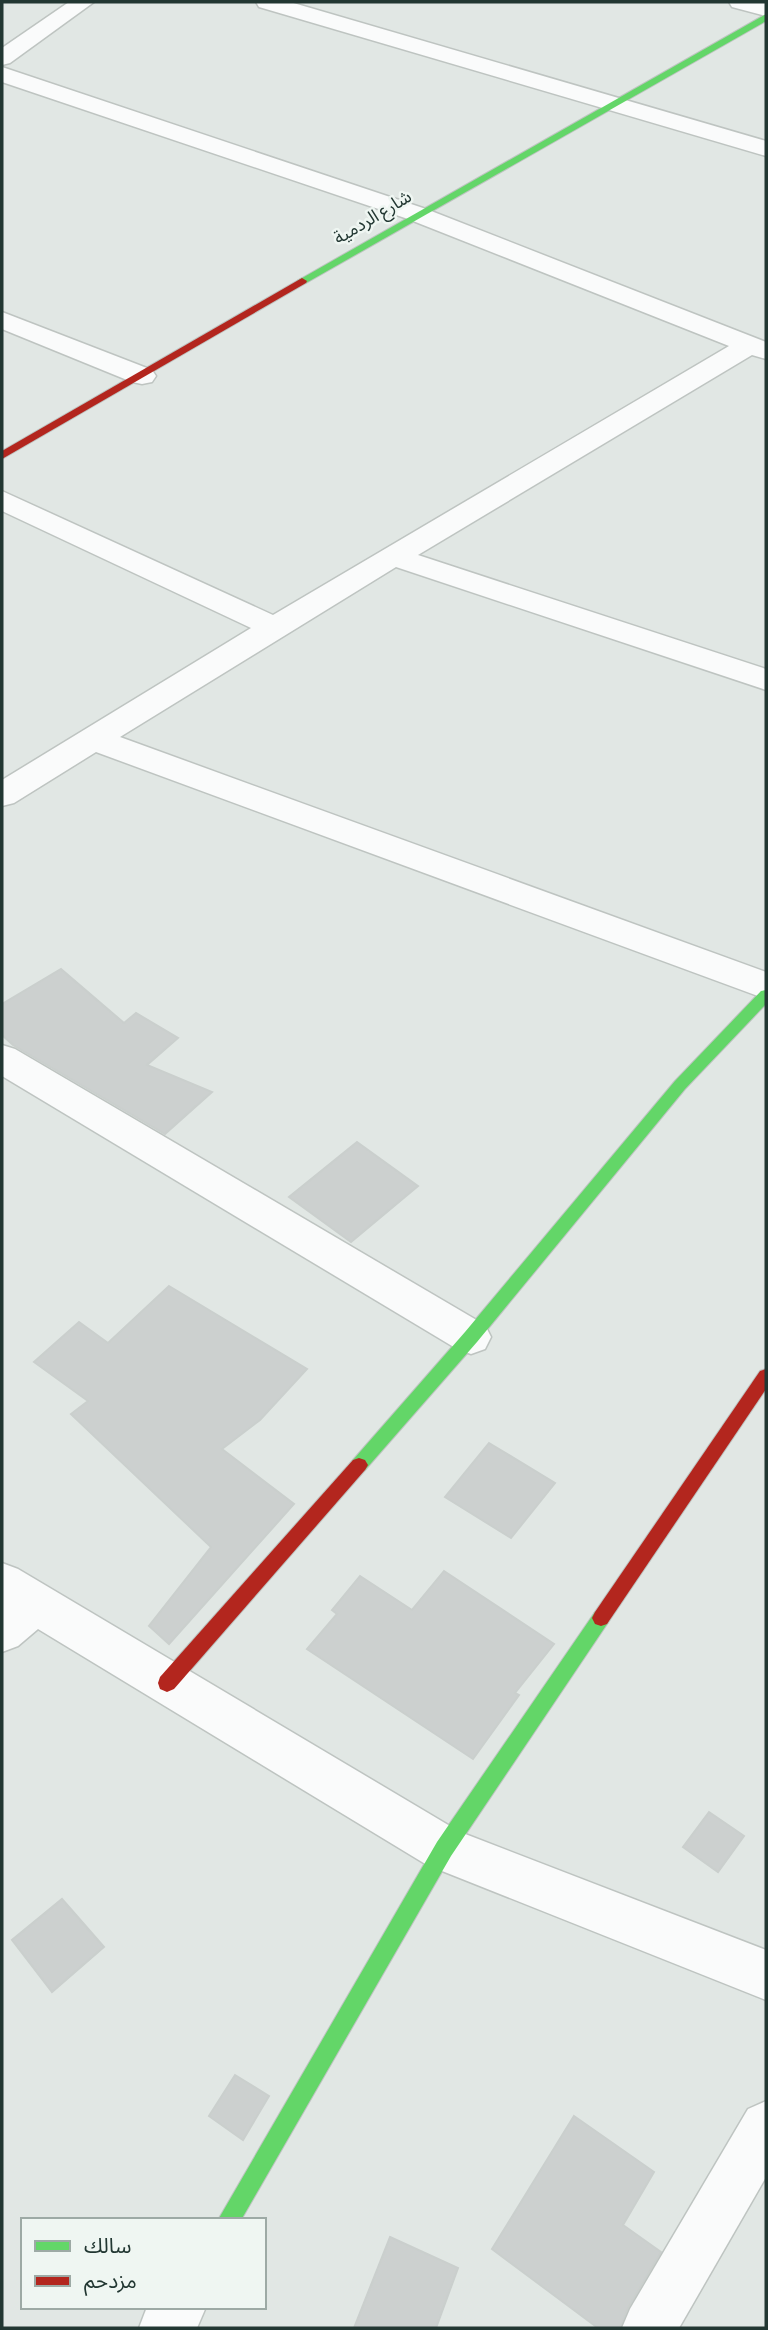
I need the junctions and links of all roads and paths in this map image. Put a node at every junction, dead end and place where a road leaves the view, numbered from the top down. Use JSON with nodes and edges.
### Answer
{"nodes":[{"id":1,"x":83,"y":2,"type":"edge"},
{"id":2,"x":267,"y":2,"type":"edge"},
{"id":3,"x":740,"y":2,"type":"edge"},
{"id":4,"x":766,"y":9,"type":"edge"},
{"id":5,"x":766,"y":17,"type":"edge"},
{"id":6,"x":2,"y":58,"type":"edge"},
{"id":7,"x":2,"y":74,"type":"edge"},
{"id":8,"x":615,"y":104,"type":"junction"},
{"id":9,"x":766,"y":149,"type":"edge"},
{"id":10,"x":417,"y":214,"type":"junction"},
{"id":11,"x":2,"y":320,"type":"edge"},
{"id":12,"x":758,"y":348,"type":"edge"},
{"id":13,"x":142,"y":376,"type":"junction"},
{"id":14,"x":2,"y":456,"type":"edge"},
{"id":15,"x":2,"y":500,"type":"edge"},
{"id":16,"x":392,"y":556,"type":"junction"},
{"id":17,"x":274,"y":627,"type":"junction"},
{"id":18,"x":766,"y":680,"type":"edge"},
{"id":19,"x":92,"y":738,"type":"junction"},
{"id":20,"x":2,"y":795,"type":"edge"},
{"id":21,"x":766,"y":986,"type":"edge"},
{"id":22,"x":766,"y":995,"type":"edge"},
{"id":23,"x":2,"y":1059,"type":"edge"},
{"id":24,"x":471,"y":1338,"type":"junction"},
{"id":25,"x":766,"y":1376,"type":"edge"},
{"id":26,"x":13,"y":1606,"type":"edge"},
{"id":27,"x":167,"y":1683,"type":"junction"},
{"id":28,"x":444,"y":1849,"type":"junction"},
{"id":29,"x":766,"y":1975,"type":"edge"},
{"id":30,"x":766,"y":2127,"type":"edge"},
{"id":31,"x":230,"y":2218,"type":"edge"},
{"id":32,"x":177,"y":2309,"type":"edge"},
{"id":33,"x":166,"y":2328,"type":"edge"},
{"id":34,"x":649,"y":2328,"type":"edge"}],
"edges":[{"from":1,"to":6,"type":"street"},
{"from":2,"to":8,"type":"street"},
{"from":3,"to":4,"type":"street"},
{"from":5,"to":8,"type":"street","name":"شارع الردمية"},
{"from":7,"to":10,"type":"street"},
{"from":8,"to":9,"type":"street"},
{"from":8,"to":10,"type":"street","name":"شارع الردمية"},
{"from":10,"to":12,"type":"street"},
{"from":10,"to":13,"type":"street","name":"شارع الردمية"},
{"from":11,"to":13,"type":"street"},
{"from":12,"to":16,"type":"street"},
{"from":13,"to":14,"type":"street","name":"شارع الردمية"},
{"from":15,"to":17,"type":"street"},
{"from":16,"to":17,"type":"street"},
{"from":16,"to":18,"type":"street"},
{"from":17,"to":19,"type":"street"},
{"from":19,"to":20,"type":"street"},
{"from":19,"to":21,"type":"street"},
{"from":22,"to":24,"type":"street"},
{"from":23,"to":24,"type":"street"},
{"from":24,"to":27,"type":"street"},
{"from":25,"to":28,"type":"street"},
{"from":26,"to":27,"type":"street"},
{"from":27,"to":28,"type":"street"},
{"from":28,"to":29,"type":"street"},
{"from":28,"to":31,"type":"street"},
{"from":30,"to":34,"type":"street"},
{"from":32,"to":33,"type":"street"}]}
